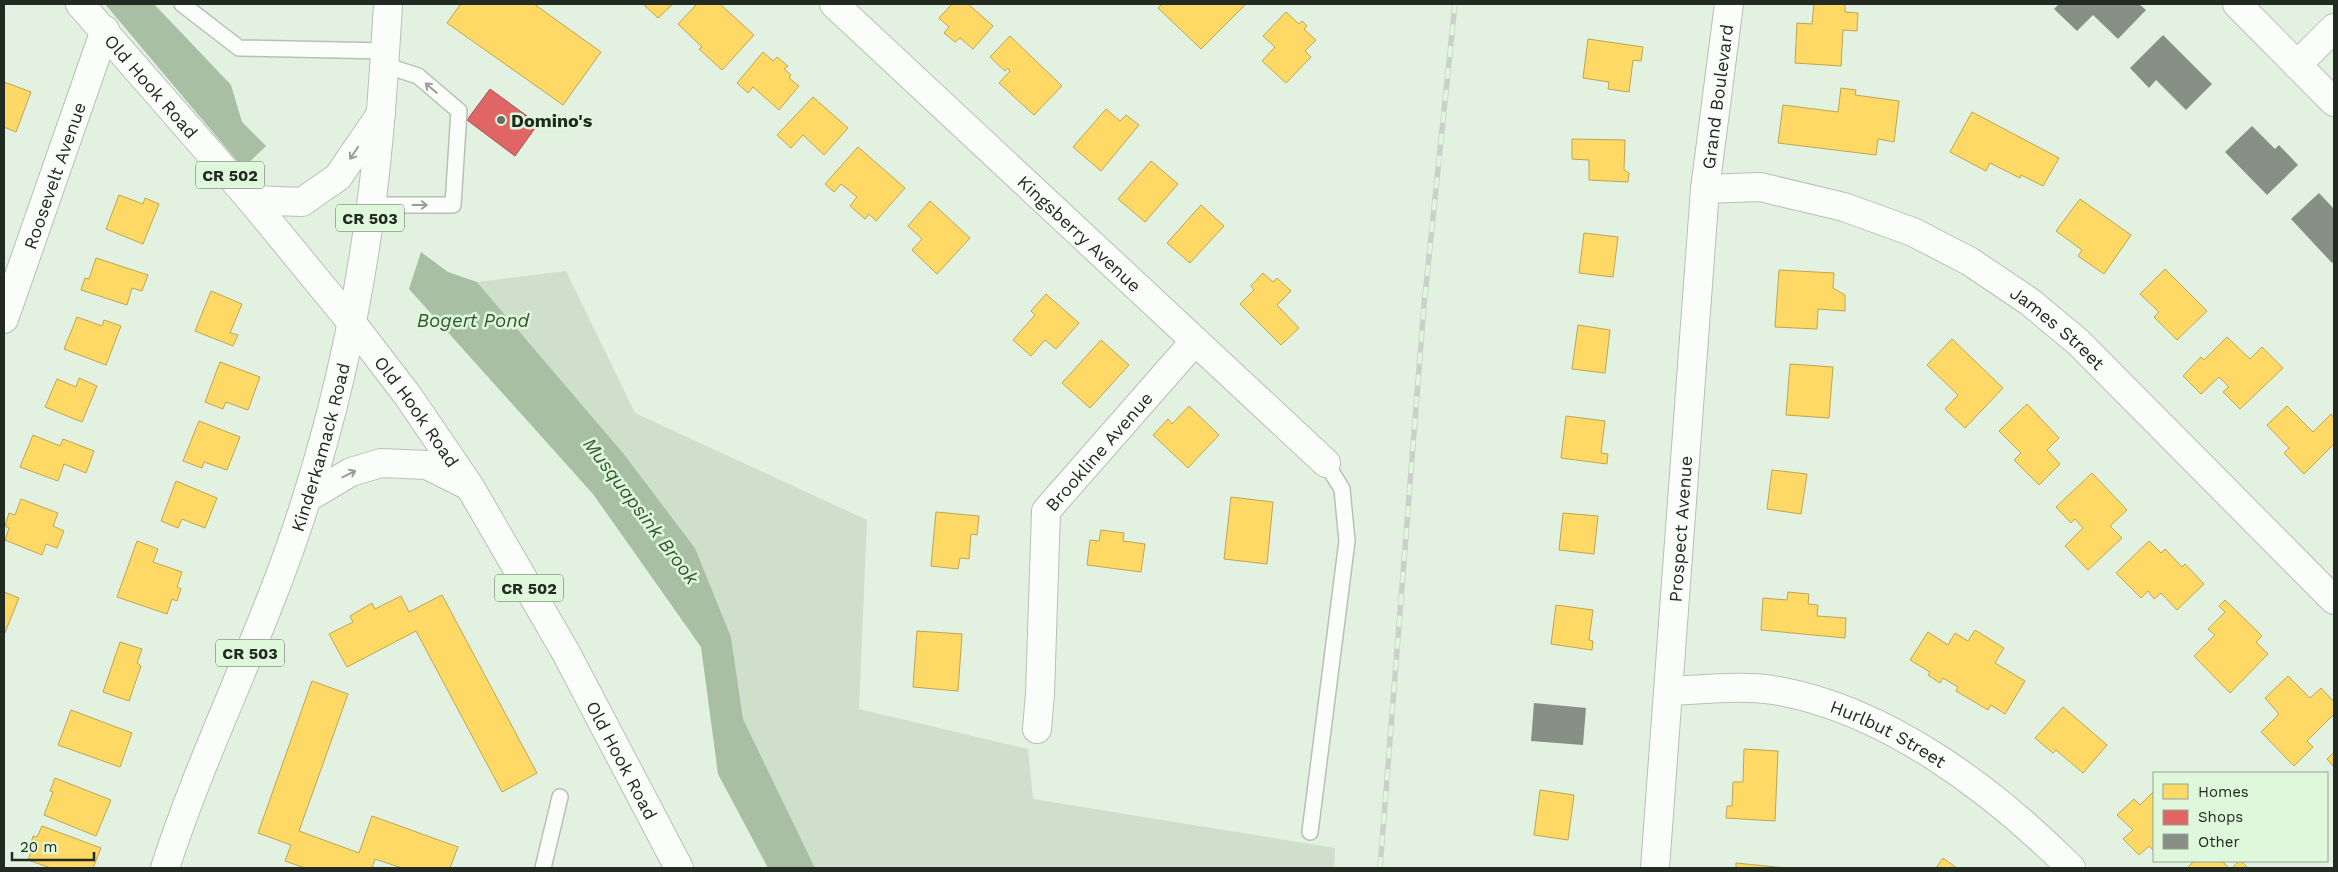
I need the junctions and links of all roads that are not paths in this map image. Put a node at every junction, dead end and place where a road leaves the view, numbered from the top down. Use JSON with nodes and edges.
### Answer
{"nodes":[{"id":1,"x":80,"y":4,"type":"edge"},
{"id":2,"x":182,"y":4,"type":"edge"},
{"id":3,"x":388,"y":4,"type":"edge"},
{"id":4,"x":834,"y":4,"type":"edge"},
{"id":5,"x":1729,"y":4,"type":"edge"},
{"id":6,"x":2237,"y":4,"type":"edge"},
{"id":7,"x":2334,"y":28,"type":"edge"},
{"id":8,"x":105,"y":30,"type":"junction"},
{"id":9,"x":385,"y":58,"type":"junction"},
{"id":10,"x":2297,"y":65,"type":"junction"},
{"id":11,"x":2334,"y":102,"type":"edge"},
{"id":12,"x":381,"y":113,"type":"junction"},
{"id":13,"x":1705,"y":189,"type":"junction"},
{"id":14,"x":251,"y":200,"type":"junction"},
{"id":15,"x":372,"y":205,"type":"junction"},
{"id":16,"x":4,"y":319,"type":"edge"},
{"id":17,"x":352,"y":323,"type":"junction"},
{"id":18,"x":1196,"y":341,"type":"junction"},
{"id":19,"x":1326,"y":463,"type":"joint"},
{"id":20,"x":470,"y":486,"type":"junction"},
{"id":21,"x":307,"y":498,"type":"junction"},
{"id":22,"x":2334,"y":600,"type":"edge"},
{"id":23,"x":1668,"y":691,"type":"junction"},
{"id":24,"x":1037,"y":729,"type":"dead end"},
{"id":25,"x":560,"y":797,"type":"dead end"},
{"id":26,"x":1310,"y":832,"type":"dead end"},
{"id":27,"x":165,"y":868,"type":"edge"},
{"id":28,"x":543,"y":868,"type":"edge"},
{"id":29,"x":679,"y":868,"type":"edge"},
{"id":30,"x":1654,"y":868,"type":"edge"},
{"id":31,"x":2071,"y":868,"type":"edge"}],
"edges":[{"from":1,"to":8,"type":"street","name":"Old Hook Road","number":"CR 502"},
{"from":2,"to":9,"type":"lane"},
{"from":3,"to":9,"type":"street","name":"Kinderkamack Road","number":"CR 503"},
{"from":4,"to":18,"type":"street","name":"Kingsberry Avenue"},
{"from":5,"to":13,"type":"street","name":"Grand Boulevard"},
{"from":6,"to":10,"type":"street"},
{"from":7,"to":10,"type":"street"},
{"from":8,"to":14,"type":"street","name":"Old Hook Road","number":"CR 502"},
{"from":8,"to":16,"type":"street","name":"Roosevelt Avenue"},
{"from":9,"to":12,"type":"street","name":"Kinderkamack Road","number":"CR 503"},
{"from":15,"to":9,"type":"lane","one_way":true},
{"from":10,"to":11,"type":"street"},
{"from":12,"to":14,"type":"street","one_way":true},
{"from":12,"to":15,"type":"street","name":"Kinderkamack Road","number":"CR 503"},
{"from":13,"to":22,"type":"street","name":"James Street"},
{"from":13,"to":23,"type":"street","name":"Prospect Avenue"},
{"from":14,"to":17,"type":"street","name":"Old Hook Road","number":"CR 502"},
{"from":15,"to":17,"type":"street","name":"Kinderkamack Road","number":"CR 503"},
{"from":17,"to":20,"type":"street","name":"Old Hook Road","number":"CR 502"},
{"from":17,"to":21,"type":"street","name":"Kinderkamack Road","number":"CR 503"},
{"from":18,"to":19,"type":"street","name":"Kingsberry Avenue"},
{"from":18,"to":24,"type":"street","name":"Brookline Avenue"},
{"from":19,"to":26,"type":"lane"},
{"from":21,"to":20,"type":"street","one_way":true},
{"from":20,"to":29,"type":"street","name":"Old Hook Road","number":"CR 502"},
{"from":21,"to":27,"type":"street","name":"Kinderkamack Road","number":"CR 503"},
{"from":23,"to":30,"type":"street","name":"Prospect Avenue"},
{"from":23,"to":31,"type":"street","name":"Hurlbut Street"},
{"from":25,"to":28,"type":"lane"}]}
